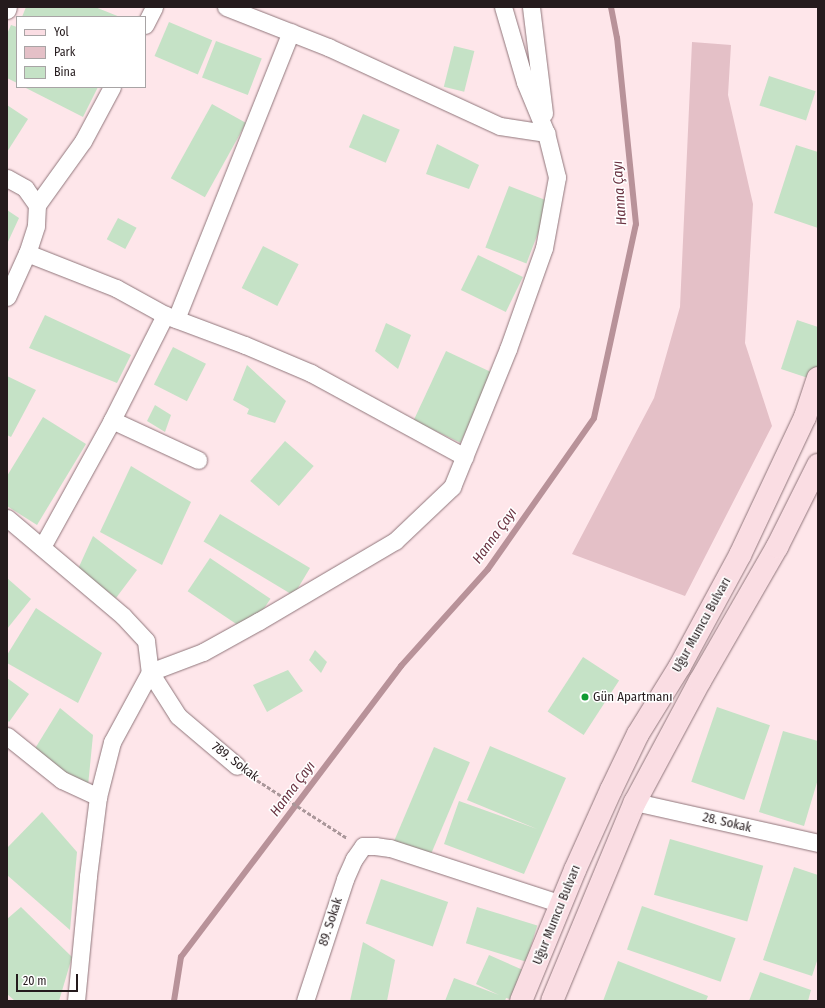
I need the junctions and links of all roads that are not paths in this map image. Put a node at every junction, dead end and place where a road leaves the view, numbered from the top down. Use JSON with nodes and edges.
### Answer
{"nodes":[{"id":1,"x":8,"y":7,"type":"edge"},
{"id":2,"x":154,"y":7,"type":"edge"},
{"id":3,"x":226,"y":7,"type":"edge"},
{"id":4,"x":503,"y":7,"type":"edge"},
{"id":5,"x":531,"y":7,"type":"edge"},
{"id":6,"x":7,"y":10,"type":"edge"},
{"id":7,"x":146,"y":22,"type":"edge"},
{"id":8,"x":291,"y":32,"type":"junction"},
{"id":9,"x":111,"y":88,"type":"edge"},
{"id":10,"x":546,"y":134,"type":"junction"},
{"id":11,"x":7,"y":178,"type":"edge"},
{"id":12,"x":37,"y":205,"type":"junction"},
{"id":13,"x":27,"y":252,"type":"junction"},
{"id":14,"x":7,"y":297,"type":"edge"},
{"id":15,"x":170,"y":317,"type":"junction"},
{"id":16,"x":818,"y":378,"type":"edge"},
{"id":17,"x":112,"y":420,"type":"junction"},
{"id":18,"x":465,"y":457,"type":"junction"},
{"id":19,"x":198,"y":460,"type":"dead end"},
{"id":20,"x":818,"y":465,"type":"edge"},
{"id":21,"x":7,"y":518,"type":"edge"},
{"id":22,"x":42,"y":547,"type":"junction"},
{"id":23,"x":150,"y":672,"type":"junction"},
{"id":24,"x":7,"y":736,"type":"edge"},
{"id":25,"x":237,"y":766,"type":"road end"},
{"id":26,"x":98,"y":797,"type":"junction"},
{"id":27,"x":635,"y":802,"type":"junction"},
{"id":28,"x":818,"y":843,"type":"edge"},
{"id":29,"x":561,"y":904,"type":"junction"},
{"id":30,"x":76,"y":1001,"type":"edge"},
{"id":31,"x":305,"y":1001,"type":"edge"},
{"id":32,"x":521,"y":1001,"type":"edge"},
{"id":33,"x":552,"y":1001,"type":"edge"}],
"edges":[{"from":1,"to":6,"type":"street"},
{"from":2,"to":7,"type":"street"},
{"from":3,"to":8,"type":"street"},
{"from":4,"to":10,"type":"street"},
{"from":5,"to":10,"type":"street"},
{"from":8,"to":10,"type":"street"},
{"from":8,"to":15,"type":"street"},
{"from":9,"to":12,"type":"street"},
{"from":10,"to":18,"type":"street"},
{"from":11,"to":12,"type":"street"},
{"from":12,"to":13,"type":"street"},
{"from":13,"to":14,"type":"street"},
{"from":13,"to":15,"type":"street"},
{"from":15,"to":17,"type":"street"},
{"from":15,"to":18,"type":"street"},
{"from":16,"to":29,"type":"main road","name":"Uğur Mumcu Bulvarı"},
{"from":17,"to":19,"type":"street"},
{"from":17,"to":22,"type":"street"},
{"from":18,"to":23,"type":"street"},
{"from":20,"to":27,"type":"main road","name":"Uğur Mumcu Bulvarı"},
{"from":21,"to":22,"type":"street"},
{"from":22,"to":23,"type":"street"},
{"from":23,"to":25,"type":"street","name":"789. Sokak"},
{"from":23,"to":26,"type":"street"},
{"from":24,"to":26,"type":"street"},
{"from":26,"to":30,"type":"street"},
{"from":27,"to":28,"type":"street","name":"28. Sokak"},
{"from":27,"to":33,"type":"main road","name":"Uğur Mumcu Bulvarı"},
{"from":29,"to":31,"type":"street","name":"89. Sokak"},
{"from":29,"to":32,"type":"main road","name":"Uğur Mumcu Bulvarı"}]}
